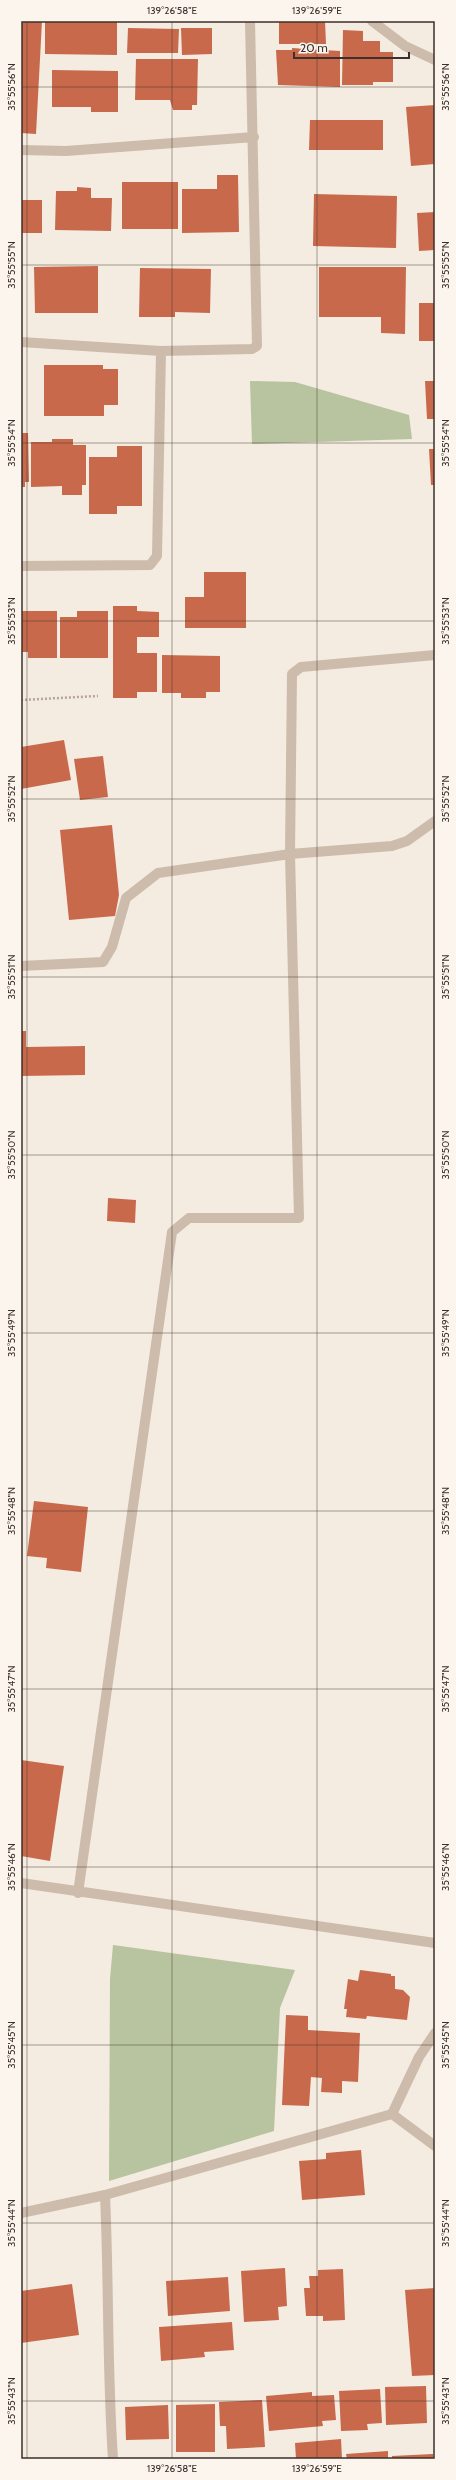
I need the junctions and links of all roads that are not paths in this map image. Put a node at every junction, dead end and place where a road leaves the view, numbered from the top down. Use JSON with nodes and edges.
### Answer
{"nodes":[{"id":1,"x":250,"y":21,"type":"edge"},
{"id":2,"x":372,"y":21,"type":"edge"},
{"id":3,"x":435,"y":60,"type":"edge"},
{"id":4,"x":254,"y":137,"type":"junction"},
{"id":5,"x":21,"y":150,"type":"edge"},
{"id":6,"x":21,"y":342,"type":"edge"},
{"id":7,"x":161,"y":351,"type":"junction"},
{"id":8,"x":21,"y":566,"type":"edge"},
{"id":9,"x":435,"y":655,"type":"edge"},
{"id":10,"x":435,"y":821,"type":"edge"},
{"id":11,"x":290,"y":854,"type":"junction"},
{"id":12,"x":21,"y":966,"type":"edge"},
{"id":13,"x":21,"y":1883,"type":"edge"},
{"id":14,"x":78,"y":1893,"type":"junction"},
{"id":15,"x":435,"y":1943,"type":"edge"},
{"id":16,"x":435,"y":2033,"type":"edge"},
{"id":17,"x":392,"y":2114,"type":"junction"},
{"id":18,"x":435,"y":2146,"type":"edge"},
{"id":19,"x":105,"y":2195,"type":"junction"},
{"id":20,"x":21,"y":2214,"type":"edge"},
{"id":21,"x":113,"y":2459,"type":"edge"}],
"edges":[{"from":1,"to":4,"type":"street"},
{"from":2,"to":3,"type":"street"},
{"from":4,"to":5,"type":"street"},
{"from":4,"to":7,"type":"street"},
{"from":6,"to":7,"type":"street"},
{"from":7,"to":8,"type":"street"},
{"from":9,"to":11,"type":"street"},
{"from":10,"to":11,"type":"street"},
{"from":11,"to":12,"type":"street"},
{"from":11,"to":14,"type":"street"},
{"from":13,"to":14,"type":"street"},
{"from":14,"to":15,"type":"street"},
{"from":16,"to":17,"type":"street"},
{"from":17,"to":18,"type":"street"},
{"from":17,"to":19,"type":"street"},
{"from":19,"to":20,"type":"street"},
{"from":19,"to":21,"type":"street"}]}
